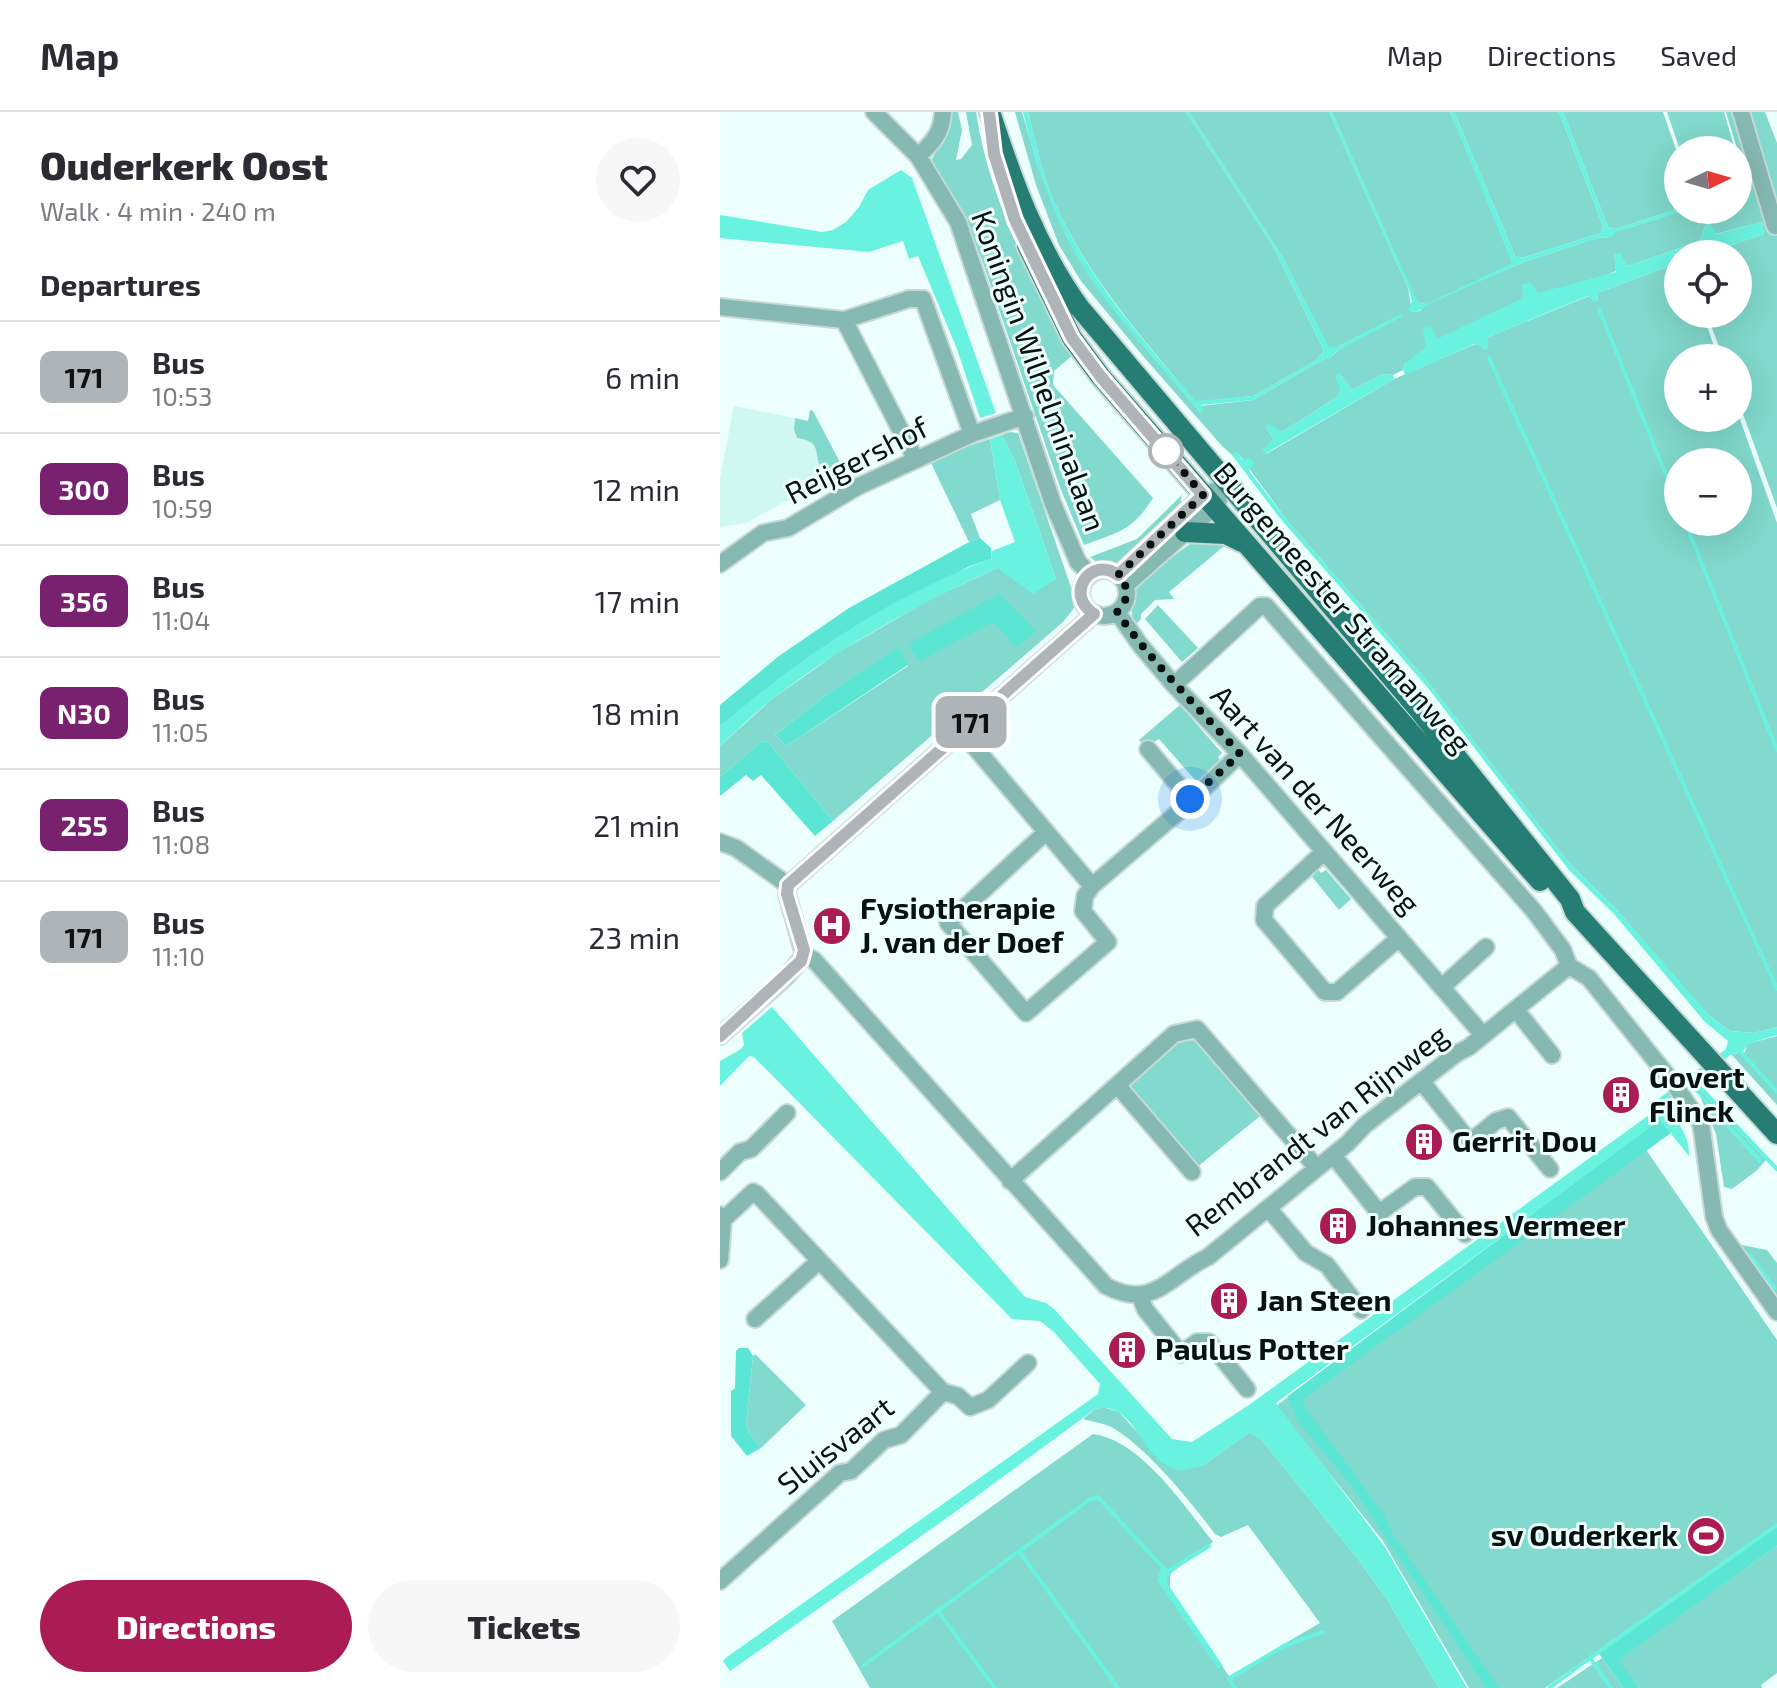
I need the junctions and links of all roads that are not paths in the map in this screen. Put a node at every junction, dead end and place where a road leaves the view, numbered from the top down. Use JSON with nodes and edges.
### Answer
{"nodes":[{"id":1,"x":874,"y":112,"type":"edge"},
{"id":2,"x":943,"y":112,"type":"edge"},
{"id":3,"x":990,"y":112,"type":"edge"},
{"id":4,"x":1741,"y":112,"type":"edge"},
{"id":5,"x":918,"y":156,"type":"junction"},
{"id":6,"x":1775,"y":226,"type":"dead end"},
{"id":7,"x":720,"y":307,"type":"edge"},
{"id":8,"x":844,"y":320,"type":"junction"},
{"id":9,"x":1025,"y":416,"type":"junction"},
{"id":10,"x":977,"y":432,"type":"junction"},
{"id":11,"x":916,"y":460,"type":"junction"},
{"id":12,"x":1228,"y":486,"type":"junction"},
{"id":13,"x":1209,"y":501,"type":"junction"},
{"id":14,"x":1185,"y":532,"type":"junction"},
{"id":15,"x":1248,"y":547,"type":"junction"},
{"id":16,"x":720,"y":564,"type":"edge"},
{"id":17,"x":1089,"y":574,"type":"junction"},
{"id":18,"x":1122,"y":580,"type":"junction"},
{"id":19,"x":1117,"y":612,"type":"junction"},
{"id":20,"x":1094,"y":614,"type":"junction"},
{"id":21,"x":1174,"y":685,"type":"junction"},
{"id":22,"x":961,"y":731,"type":"junction"},
{"id":23,"x":1148,"y":749,"type":"dead end"},
{"id":24,"x":1240,"y":754,"type":"junction"},
{"id":25,"x":1190,"y":799,"type":"junction"},
{"id":26,"x":1046,"y":832,"type":"junction"},
{"id":27,"x":720,"y":842,"type":"edge"},
{"id":28,"x":1324,"y":852,"type":"junction"},
{"id":29,"x":788,"y":885,"type":"junction"},
{"id":30,"x":1092,"y":886,"type":"junction"},
{"id":31,"x":1575,"y":912,"type":"junction"},
{"id":32,"x":1399,"y":938,"type":"junction"},
{"id":33,"x":1486,"y":947,"type":"dead end"},
{"id":34,"x":804,"y":955,"type":"junction"},
{"id":35,"x":1569,"y":966,"type":"junction"},
{"id":36,"x":1442,"y":987,"type":"junction"},
{"id":37,"x":1517,"y":1011,"type":"junction"},
{"id":38,"x":1483,"y":1035,"type":"junction"},
{"id":39,"x":720,"y":1036,"type":"edge"},
{"id":40,"x":1552,"y":1055,"type":"dead end"},
{"id":41,"x":1422,"y":1082,"type":"junction"},
{"id":42,"x":1117,"y":1085,"type":"junction"},
{"id":43,"x":787,"y":1113,"type":"dead end"},
{"id":44,"x":1777,"y":1134,"type":"edge"},
{"id":45,"x":1333,"y":1155,"type":"junction"},
{"id":46,"x":1317,"y":1168,"type":"junction"},
{"id":47,"x":1550,"y":1169,"type":"dead end"},
{"id":48,"x":720,"y":1172,"type":"edge"},
{"id":49,"x":1192,"y":1172,"type":"dead end"},
{"id":50,"x":1010,"y":1181,"type":"junction"},
{"id":51,"x":1269,"y":1209,"type":"junction"},
{"id":52,"x":722,"y":1218,"type":"edge"},
{"id":53,"x":1465,"y":1234,"type":"dead end"},
{"id":54,"x":720,"y":1260,"type":"edge"},
{"id":55,"x":818,"y":1262,"type":"junction"},
{"id":56,"x":1140,"y":1296,"type":"junction"},
{"id":57,"x":1361,"y":1310,"type":"dead end"},
{"id":58,"x":1777,"y":1312,"type":"edge"},
{"id":59,"x":755,"y":1319,"type":"dead end"},
{"id":60,"x":1028,"y":1363,"type":"dead end"},
{"id":61,"x":1247,"y":1389,"type":"dead end"},
{"id":62,"x":943,"y":1392,"type":"junction"},
{"id":63,"x":722,"y":1575,"type":"edge"}],
"edges":[{"from":1,"to":5,"type":"street","name":"Koningin Wilhelminalaan"},
{"from":2,"to":5,"type":"street"},
{"from":3,"to":12,"type":"main road","name":"Burgemeester Stramanweg"},
{"from":3,"to":13,"type":"main road","name":"Burgemeester Stramanweg"},
{"from":4,"to":6,"type":"street"},
{"from":5,"to":9,"type":"street","name":"Koningin Wilhelminalaan"},
{"from":7,"to":8,"type":"street"},
{"from":8,"to":10,"type":"street"},
{"from":8,"to":11,"type":"street"},
{"from":9,"to":10,"type":"street","name":"Reijgershof"},
{"from":9,"to":17,"type":"street","name":"Koningin Wilhelminalaan"},
{"from":10,"to":11,"type":"street","name":"Reijgershof"},
{"from":11,"to":16,"type":"street","name":"Reijgershof"},
{"from":12,"to":13,"type":"street"},
{"from":12,"to":31,"type":"main road","name":"Burgemeester Stramanweg"},
{"from":13,"to":14,"type":"street"},
{"from":13,"to":15,"type":"main road","name":"Burgemeester Stramanweg"},
{"from":13,"to":18,"type":"street"},
{"from":14,"to":15,"type":"main road"},
{"from":14,"to":18,"type":"street"},
{"from":15,"to":31,"type":"main road","name":"Burgemeester Stramanweg"},
{"from":17,"to":18,"type":"street"},
{"from":17,"to":20,"type":"street"},
{"from":18,"to":19,"type":"street"},
{"from":19,"to":20,"type":"street"},
{"from":19,"to":21,"type":"street","name":"Aart van der Neerweg"},
{"from":20,"to":22,"type":"street"},
{"from":21,"to":24,"type":"street","name":"Aart van der Neerweg"},
{"from":21,"to":35,"type":"street","name":"Burgemeester Stramanweg"},
{"from":22,"to":26,"type":"street"},
{"from":22,"to":29,"type":"street"},
{"from":23,"to":25,"type":"street"},
{"from":24,"to":25,"type":"street"},
{"from":24,"to":28,"type":"street","name":"Aart van der Neerweg"},
{"from":25,"to":30,"type":"street"},
{"from":26,"to":30,"type":"street"},
{"from":26,"to":30,"type":"street"},
{"from":27,"to":29,"type":"street"},
{"from":28,"to":32,"type":"street","name":"Aart van der Neerweg"},
{"from":28,"to":32,"type":"street"},
{"from":29,"to":34,"type":"street"},
{"from":31,"to":44,"type":"main road","name":"Burgemeester Stramanweg"},
{"from":32,"to":36,"type":"street","name":"Aart van der Neerweg"},
{"from":33,"to":36,"type":"street"},
{"from":34,"to":39,"type":"street"},
{"from":34,"to":50,"type":"street"},
{"from":35,"to":37,"type":"street","name":"Rembrandt van Rijnweg"},
{"from":35,"to":58,"type":"street"},
{"from":36,"to":38,"type":"street","name":"Aart van der Neerweg"},
{"from":37,"to":38,"type":"street","name":"Rembrandt van Rijnweg"},
{"from":37,"to":40,"type":"street"},
{"from":38,"to":41,"type":"street","name":"Rembrandt van Rijnweg"},
{"from":41,"to":45,"type":"street","name":"Rembrandt van Rijnweg"},
{"from":41,"to":47,"type":"street"},
{"from":42,"to":46,"type":"street"},
{"from":42,"to":49,"type":"street"},
{"from":42,"to":50,"type":"street"},
{"from":43,"to":48,"type":"street"},
{"from":45,"to":46,"type":"street","name":"Rembrandt van Rijnweg"},
{"from":45,"to":53,"type":"street"},
{"from":46,"to":51,"type":"street","name":"Rembrandt van Rijnweg"},
{"from":50,"to":56,"type":"street"},
{"from":51,"to":56,"type":"street","name":"Rembrandt van Rijnweg"},
{"from":51,"to":57,"type":"street"},
{"from":52,"to":54,"type":"street","name":"Sluisvaart"},
{"from":52,"to":55,"type":"street","name":"Sluisvaart"},
{"from":55,"to":59,"type":"street"},
{"from":55,"to":62,"type":"street","name":"Sluisvaart"},
{"from":56,"to":61,"type":"street"},
{"from":60,"to":62,"type":"street","name":"Sluisvaart"},
{"from":62,"to":63,"type":"street","name":"Sluisvaart"}]}
